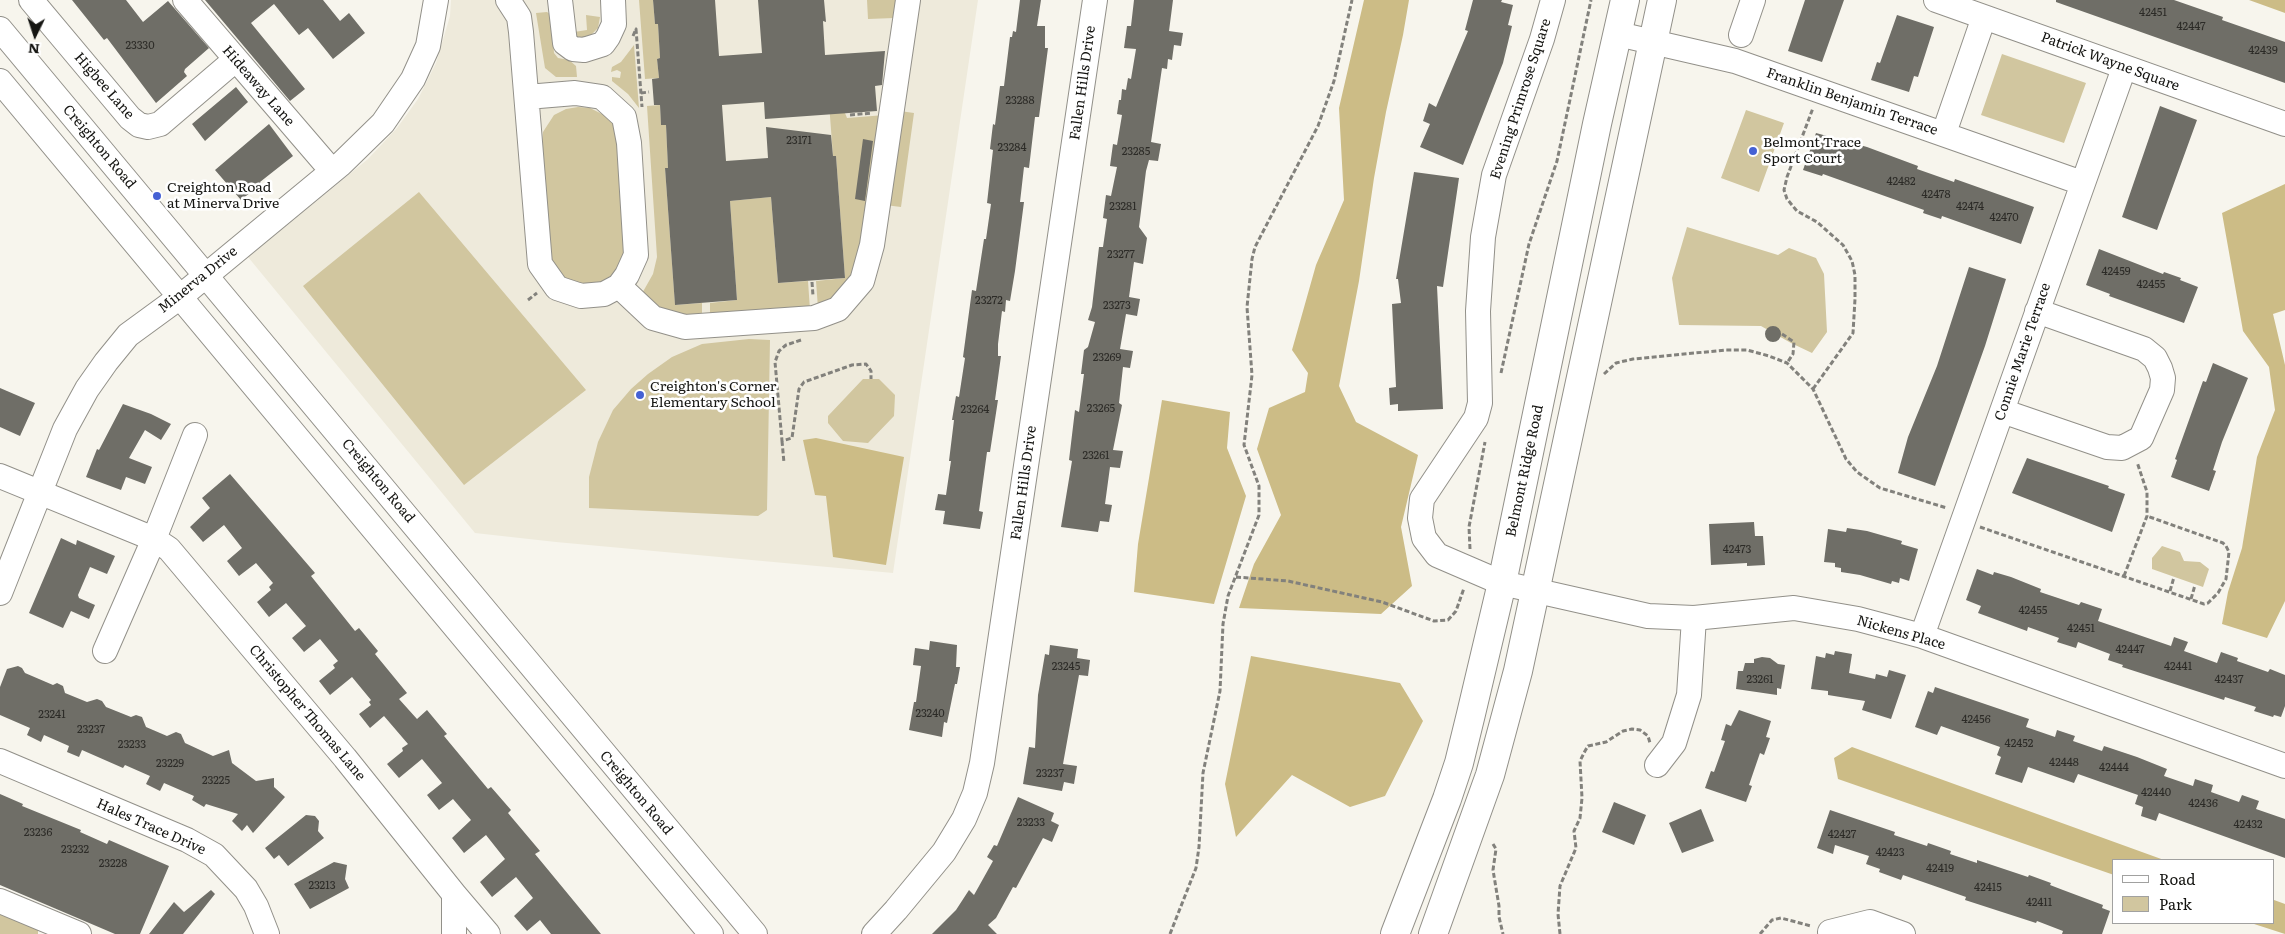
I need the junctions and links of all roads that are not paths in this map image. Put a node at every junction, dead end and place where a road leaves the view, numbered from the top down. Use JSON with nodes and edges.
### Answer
{"nodes":[{"id":1,"x":31,"y":0,"type":"edge"},
{"id":2,"x":185,"y":0,"type":"edge"},
{"id":3,"x":436,"y":0,"type":"edge"},
{"id":4,"x":508,"y":0,"type":"edge"},
{"id":5,"x":560,"y":0,"type":"edge"},
{"id":6,"x":613,"y":0,"type":"edge"},
{"id":7,"x":908,"y":0,"type":"edge"},
{"id":8,"x":1095,"y":0,"type":"edge"},
{"id":9,"x":1553,"y":0,"type":"edge"},
{"id":10,"x":1626,"y":0,"type":"edge"},
{"id":11,"x":1662,"y":0,"type":"edge"},
{"id":12,"x":1753,"y":0,"type":"edge"},
{"id":13,"x":1936,"y":0,"type":"edge"},
{"id":14,"x":1984,"y":17,"type":"junction"},
{"id":15,"x":0,"y":28,"type":"edge"},
{"id":16,"x":1618,"y":34,"type":"junction"},
{"id":17,"x":1741,"y":35,"type":"dead end"},
{"id":18,"x":1653,"y":42,"type":"junction"},
{"id":19,"x":235,"y":60,"type":"junction"},
{"id":20,"x":2124,"y":68,"type":"junction"},
{"id":21,"x":0,"y":81,"type":"edge"},
{"id":22,"x":527,"y":97,"type":"junction"},
{"id":23,"x":2285,"y":124,"type":"edge"},
{"id":24,"x":1944,"y":134,"type":"junction"},
{"id":25,"x":332,"y":171,"type":"junction"},
{"id":26,"x":2082,"y":183,"type":"junction"},
{"id":27,"x":205,"y":275,"type":"junction"},
{"id":28,"x":619,"y":286,"type":"junction"},
{"id":29,"x":180,"y":296,"type":"junction"},
{"id":30,"x":2036,"y":311,"type":"junction"},
{"id":31,"x":2002,"y":411,"type":"junction"},
{"id":32,"x":195,"y":435,"type":"dead end"},
{"id":33,"x":0,"y":476,"type":"edge"},
{"id":34,"x":40,"y":492,"type":"junction"},
{"id":35,"x":154,"y":538,"type":"junction"},
{"id":36,"x":1502,"y":582,"type":"junction"},
{"id":37,"x":1534,"y":591,"type":"junction"},
{"id":38,"x":0,"y":594,"type":"edge"},
{"id":39,"x":1694,"y":618,"type":"junction"},
{"id":40,"x":1922,"y":636,"type":"junction"},
{"id":41,"x":105,"y":651,"type":"dead end"},
{"id":42,"x":0,"y":762,"type":"edge"},
{"id":43,"x":1657,"y":765,"type":"road end"},
{"id":44,"x":2285,"y":766,"type":"edge"},
{"id":45,"x":454,"y":894,"type":"junction"},
{"id":46,"x":0,"y":901,"type":"edge"},
{"id":47,"x":1830,"y":932,"type":"road end"},
{"id":48,"x":79,"y":934,"type":"edge"},
{"id":49,"x":267,"y":934,"type":"edge"},
{"id":50,"x":454,"y":934,"type":"edge"},
{"id":51,"x":488,"y":934,"type":"edge"},
{"id":52,"x":711,"y":934,"type":"edge"},
{"id":53,"x":756,"y":934,"type":"edge"},
{"id":54,"x":874,"y":934,"type":"edge"},
{"id":55,"x":1396,"y":934,"type":"edge"},
{"id":56,"x":1434,"y":934,"type":"edge"},
{"id":57,"x":1903,"y":934,"type":"edge"}],
"edges":[{"from":1,"to":19,"type":"street","name":"Higbee Lane"},
{"from":2,"to":19,"type":"street","name":"Hideaway Lane"},
{"from":3,"to":25,"type":"street","name":"Minerva Drive"},
{"from":4,"to":22,"type":"street"},
{"from":5,"to":6,"type":"street"},
{"from":7,"to":28,"type":"street"},
{"from":8,"to":54,"type":"street","name":"Fallen Hills Drive"},
{"from":9,"to":36,"type":"street","name":"Evening Primrose Square"},
{"from":10,"to":16,"type":"main road","name":"Belmont Ridge Road"},
{"from":11,"to":18,"type":"main road"},
{"from":12,"to":17,"type":"street"},
{"from":13,"to":14,"type":"street","name":"Patrick Wayne Square"},
{"from":14,"to":20,"type":"street","name":"Patrick Wayne Square"},
{"from":14,"to":24,"type":"street"},
{"from":15,"to":27,"type":"street","name":"Creighton Road"},
{"from":16,"to":18,"type":"street","name":"Franklin Benjamin Terrace"},
{"from":16,"to":36,"type":"main road","name":"Belmont Ridge Road"},
{"from":18,"to":24,"type":"street","name":"Franklin Benjamin Terrace"},
{"from":18,"to":37,"type":"main road"},
{"from":19,"to":25,"type":"street","name":"Hideaway Lane"},
{"from":20,"to":23,"type":"street","name":"Patrick Wayne Square"},
{"from":20,"to":26,"type":"street","name":"Connie Marie Terrace"},
{"from":21,"to":29,"type":"street"},
{"from":22,"to":28,"type":"street"},
{"from":22,"to":28,"type":"street"},
{"from":24,"to":26,"type":"street","name":"Franklin Benjamin Terrace"},
{"from":25,"to":27,"type":"street","name":"Minerva Drive"},
{"from":26,"to":30,"type":"street","name":"Connie Marie Terrace"},
{"from":27,"to":29,"type":"street","name":"Minerva Drive"},
{"from":27,"to":53,"type":"street","name":"Creighton Road"},
{"from":29,"to":34,"type":"street","name":"Minerva Drive"},
{"from":29,"to":52,"type":"street"},
{"from":30,"to":31,"type":"street","name":"Connie Marie Terrace"},
{"from":30,"to":31,"type":"street"},
{"from":31,"to":40,"type":"street","name":"Connie Marie Terrace"},
{"from":32,"to":35,"type":"street"},
{"from":33,"to":34,"type":"street","name":"Christopher Thomas Lane"},
{"from":34,"to":35,"type":"street","name":"Christopher Thomas Lane"},
{"from":34,"to":38,"type":"street","name":"Minerva Drive"},
{"from":35,"to":41,"type":"street"},
{"from":35,"to":45,"type":"street","name":"Christopher Thomas Lane"},
{"from":36,"to":37,"type":"street","name":"Nickens Place"},
{"from":36,"to":55,"type":"main road","name":"Belmont Ridge Road"},
{"from":37,"to":39,"type":"street","name":"Nickens Place"},
{"from":37,"to":56,"type":"main road"},
{"from":39,"to":40,"type":"street","name":"Nickens Place"},
{"from":39,"to":43,"type":"street"},
{"from":40,"to":44,"type":"street","name":"Nickens Place"},
{"from":42,"to":49,"type":"street","name":"Hales Trace Drive"},
{"from":45,"to":50,"type":"street"},
{"from":45,"to":51,"type":"street","name":"Christopher Thomas Lane"},
{"from":46,"to":48,"type":"street"},
{"from":47,"to":57,"type":"street"}]}
